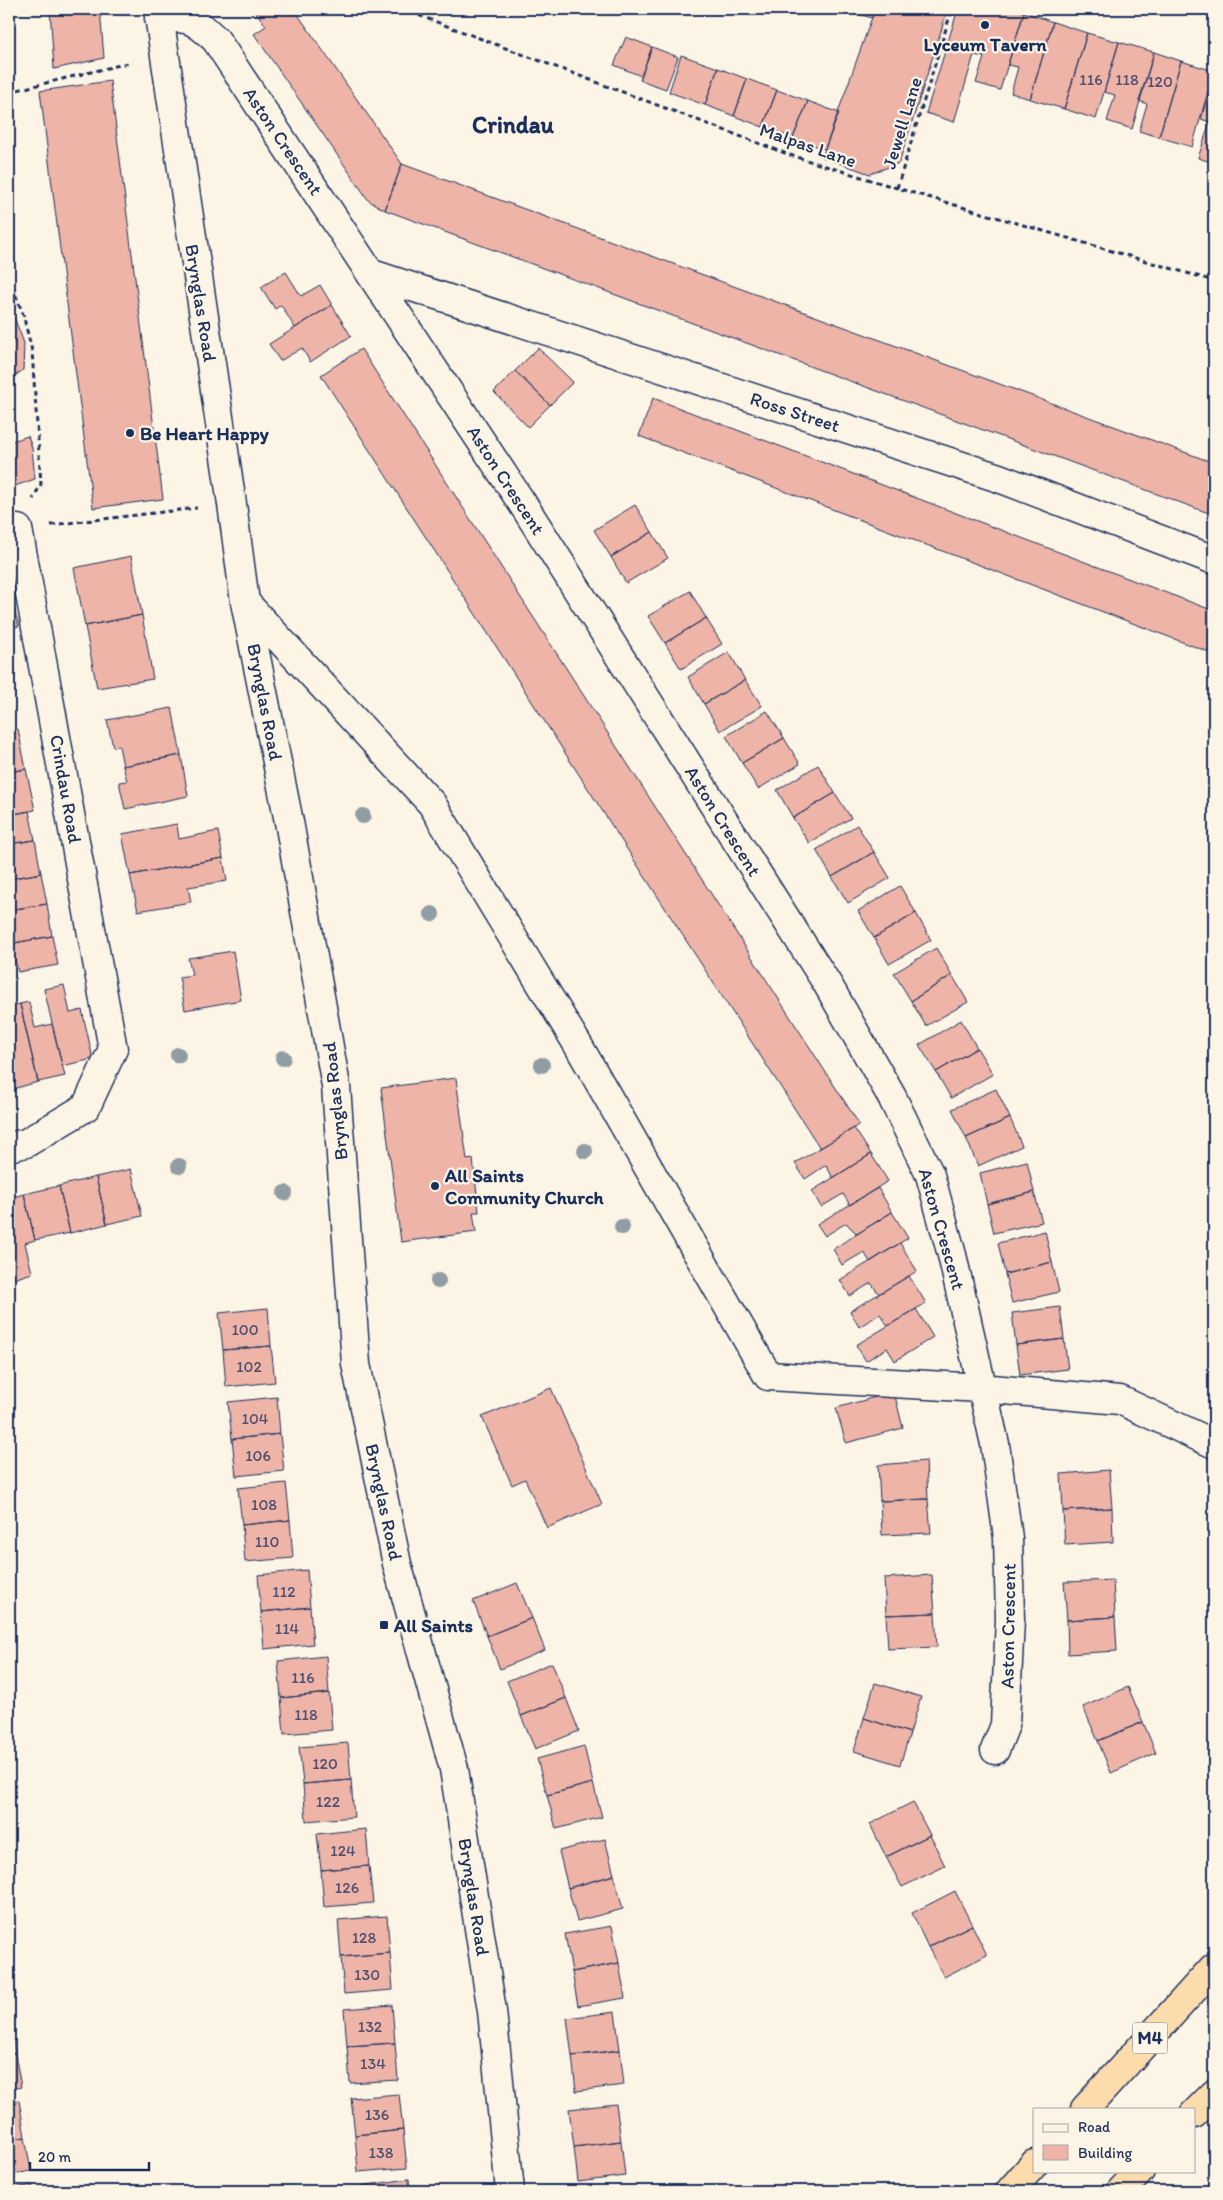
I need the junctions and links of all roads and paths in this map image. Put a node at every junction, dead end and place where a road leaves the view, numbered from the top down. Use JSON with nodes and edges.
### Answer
{"nodes":[{"id":1,"x":402,"y":9,"type":"edge"},
{"id":2,"x":952,"y":9,"type":"edge"},
{"id":3,"x":159,"y":13,"type":"edge"},
{"id":4,"x":164,"y":54,"type":"junction"},
{"id":5,"x":9,"y":92,"type":"edge"},
{"id":6,"x":897,"y":188,"type":"junction"},
{"id":7,"x":372,"y":274,"type":"junction"},
{"id":8,"x":9,"y":278,"type":"edge"},
{"id":9,"x":1214,"y":281,"type":"edge"},
{"id":10,"x":232,"y":504,"type":"junction"},
{"id":11,"x":14,"y":531,"type":"edge"},
{"id":12,"x":1214,"y":560,"type":"edge"},
{"id":13,"x":245,"y":602,"type":"junction"},
{"id":14,"x":9,"y":1147,"type":"edge"},
{"id":15,"x":981,"y":1388,"type":"junction"},
{"id":16,"x":1214,"y":1444,"type":"edge"},
{"id":17,"x":995,"y":1750,"type":"dead end"},
{"id":18,"x":1214,"y":1967,"type":"edge"},
{"id":19,"x":1214,"y":2094,"type":"edge"},
{"id":20,"x":1086,"y":2108,"type":"edge"},
{"id":21,"x":1196,"y":2112,"type":"edge"},
{"id":22,"x":1033,"y":2165,"type":"edge"},
{"id":23,"x":1139,"y":2172,"type":"edge"},
{"id":24,"x":510,"y":2191,"type":"edge"},
{"id":25,"x":1010,"y":2191,"type":"edge"},
{"id":26,"x":1121,"y":2191,"type":"edge"}],
"edges":[{"from":1,"to":6,"type":"path","name":"Malpas Lane"},
{"from":2,"to":6,"type":"path","name":"Jewell Lane"},
{"from":3,"to":4,"type":"street","name":"Brynglas Road"},
{"from":3,"to":7,"type":"street","name":"Aston Crescent"},
{"from":4,"to":5,"type":"path"},
{"from":4,"to":10,"type":"street","name":"Brynglas Road"},
{"from":6,"to":9,"type":"path","name":"Malpas Lane"},
{"from":7,"to":12,"type":"street","name":"Ross Street"},
{"from":7,"to":15,"type":"street","name":"Aston Crescent"},
{"from":8,"to":11,"type":"path"},
{"from":10,"to":11,"type":"path"},
{"from":10,"to":13,"type":"street","name":"Brynglas Road"},
{"from":11,"to":14,"type":"street","name":"Crindau Road"},
{"from":13,"to":15,"type":"street"},
{"from":13,"to":24,"type":"street","name":"Brynglas Road"},
{"from":15,"to":16,"type":"street"},
{"from":15,"to":17,"type":"street","name":"Aston Crescent"},
{"from":18,"to":20,"type":"highway","number":"M4"},
{"from":19,"to":21,"type":"highway"},
{"from":22,"to":25,"type":"highway"},
{"from":23,"to":26,"type":"highway"}]}
